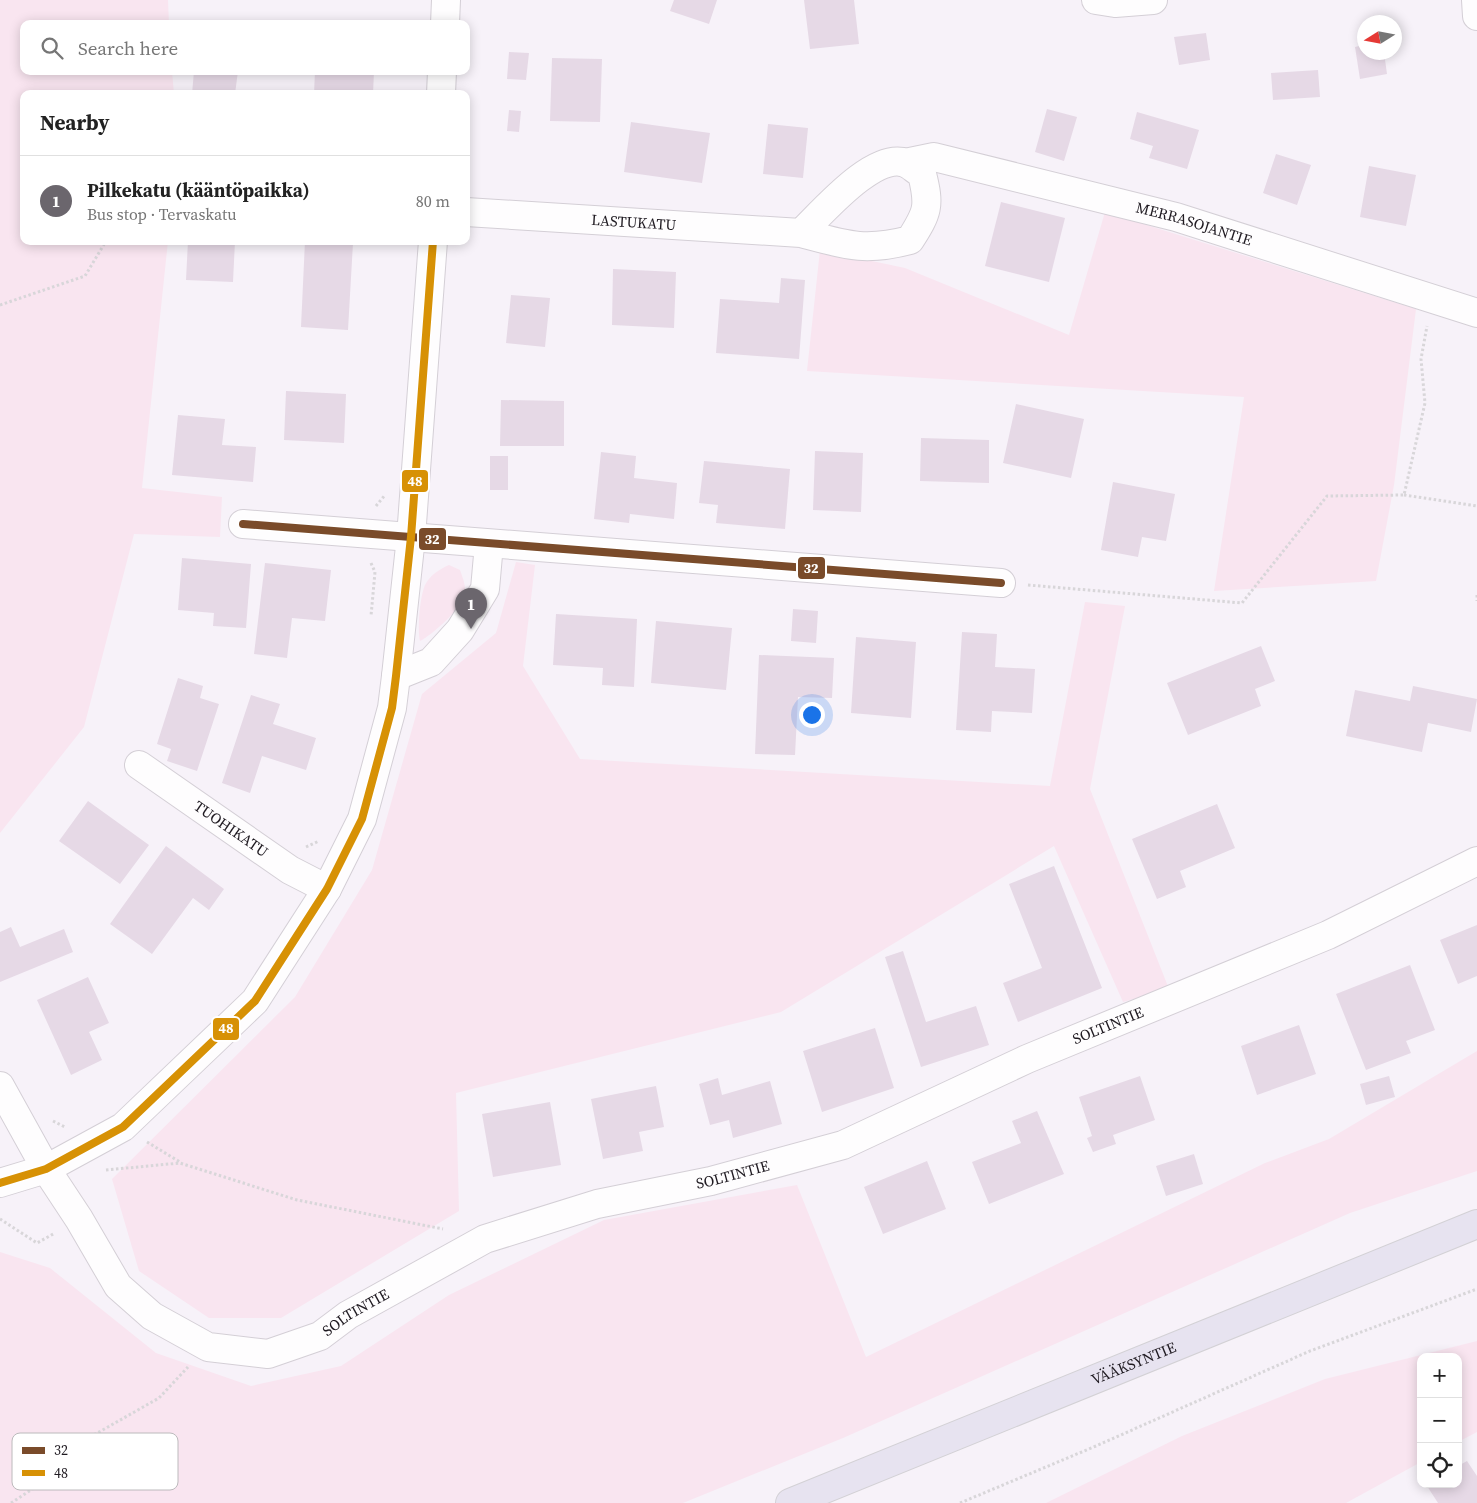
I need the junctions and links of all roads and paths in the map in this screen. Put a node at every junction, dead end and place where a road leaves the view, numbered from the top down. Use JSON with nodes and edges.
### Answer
{"nodes":[{"id":1,"x":446,"y":0,"type":"edge"},
{"id":2,"x":1096,"y":0,"type":"edge"},
{"id":3,"x":1154,"y":0,"type":"edge"},
{"id":4,"x":1476,"y":0,"type":"edge"},
{"id":5,"x":1477,"y":16,"type":"edge"},
{"id":6,"x":445,"y":20,"type":"edge"},
{"id":7,"x":442,"y":75,"type":"edge"},
{"id":8,"x":441,"y":90,"type":"edge"},
{"id":9,"x":905,"y":163,"type":"junction"},
{"id":10,"x":470,"y":212,"type":"edge"},
{"id":11,"x":801,"y":233,"type":"junction"},
{"id":12,"x":104,"y":245,"type":"edge"},
{"id":13,"x":433,"y":245,"type":"edge"},
{"id":14,"x":1432,"y":299,"type":"junction"},
{"id":15,"x":0,"y":305,"type":"edge"},
{"id":16,"x":1477,"y":313,"type":"edge"},
{"id":17,"x":390,"y":489,"type":"dead end"},
{"id":18,"x":1404,"y":495,"type":"junction"},
{"id":19,"x":1477,"y":506,"type":"edge"},
{"id":20,"x":243,"y":524,"type":"dead end"},
{"id":21,"x":364,"y":533,"type":"junction"},
{"id":22,"x":411,"y":537,"type":"junction"},
{"id":23,"x":489,"y":544,"type":"junction"},
{"id":24,"x":1001,"y":583,"type":"joint"},
{"id":25,"x":1477,"y":595,"type":"edge"},
{"id":26,"x":1477,"y":601,"type":"edge"},
{"id":27,"x":371,"y":617,"type":"dead end"},
{"id":28,"x":396,"y":676,"type":"junction"},
{"id":29,"x":139,"y":765,"type":"dead end"},
{"id":30,"x":324,"y":836,"type":"dead end"},
{"id":31,"x":1477,"y":861,"type":"edge"},
{"id":32,"x":290,"y":870,"type":"junction"},
{"id":33,"x":327,"y":890,"type":"junction"},
{"id":34,"x":0,"y":1086,"type":"edge"},
{"id":35,"x":22,"y":1124,"type":"junction"},
{"id":36,"x":123,"y":1127,"type":"junction"},
{"id":37,"x":68,"y":1128,"type":"dead end"},
{"id":38,"x":180,"y":1163,"type":"junction"},
{"id":39,"x":46,"y":1168,"type":"junction"},
{"id":40,"x":105,"y":1170,"type":"dead end"},
{"id":41,"x":0,"y":1183,"type":"edge"},
{"id":42,"x":0,"y":1219,"type":"edge"},
{"id":43,"x":80,"y":1219,"type":"junction"},
{"id":44,"x":1477,"y":1224,"type":"edge"},
{"id":45,"x":485,"y":1239,"type":"junction"},
{"id":46,"x":1477,"y":1289,"type":"edge"},
{"id":47,"x":208,"y":1346,"type":"junction"},
{"id":48,"x":97,"y":1433,"type":"edge"},
{"id":49,"x":31,"y":1490,"type":"edge"},
{"id":50,"x":11,"y":1503,"type":"edge"},
{"id":51,"x":790,"y":1503,"type":"edge"},
{"id":52,"x":960,"y":1503,"type":"edge"}],
"edges":[{"from":1,"to":6,"type":"street"},
{"from":2,"to":3,"type":"street"},
{"from":4,"to":5,"type":"street"},
{"from":7,"to":8,"type":"street"},
{"from":9,"to":11,"type":"street"},
{"from":9,"to":11,"type":"street","name":"LASTUKATU"},
{"from":9,"to":14,"type":"street","name":"MERRASOJANTIE"},
{"from":10,"to":11,"type":"street","name":"LASTUKATU"},
{"from":12,"to":15,"type":"path"},
{"from":13,"to":22,"type":"street"},
{"from":14,"to":16,"type":"street","name":"MERRASOJANTIE"},
{"from":14,"to":18,"type":"path"},
{"from":17,"to":21,"type":"path"},
{"from":18,"to":19,"type":"path"},
{"from":18,"to":24,"type":"path"},
{"from":20,"to":21,"type":"street"},
{"from":21,"to":22,"type":"street"},
{"from":21,"to":27,"type":"path"},
{"from":22,"to":23,"type":"street"},
{"from":22,"to":28,"type":"street"},
{"from":23,"to":24,"type":"street"},
{"from":23,"to":28,"type":"street"},
{"from":25,"to":26,"type":"path"},
{"from":28,"to":33,"type":"street"},
{"from":29,"to":32,"type":"street","name":"TUOHIKATU"},
{"from":30,"to":32,"type":"path"},
{"from":31,"to":45,"type":"street","name":"SOLTINTIE"},
{"from":32,"to":33,"type":"street","name":"TUOHIKATU"},
{"from":33,"to":36,"type":"street"},
{"from":34,"to":35,"type":"street","name":"SOLTINTIE"},
{"from":35,"to":37,"type":"path"},
{"from":35,"to":39,"type":"street","name":"SOLTINTIE"},
{"from":36,"to":38,"type":"path"},
{"from":36,"to":39,"type":"street"},
{"from":38,"to":40,"type":"path"},
{"from":38,"to":45,"type":"path"},
{"from":39,"to":41,"type":"street"},
{"from":39,"to":43,"type":"street","name":"SOLTINTIE"},
{"from":42,"to":43,"type":"path"},
{"from":43,"to":47,"type":"street","name":"SOLTINTIE"},
{"from":44,"to":51,"type":"highway","name":"VÄÄKSYNTIE"},
{"from":45,"to":47,"type":"street","name":"SOLTINTIE"},
{"from":46,"to":52,"type":"path"},
{"from":47,"to":48,"type":"path"},
{"from":49,"to":50,"type":"path"}]}
